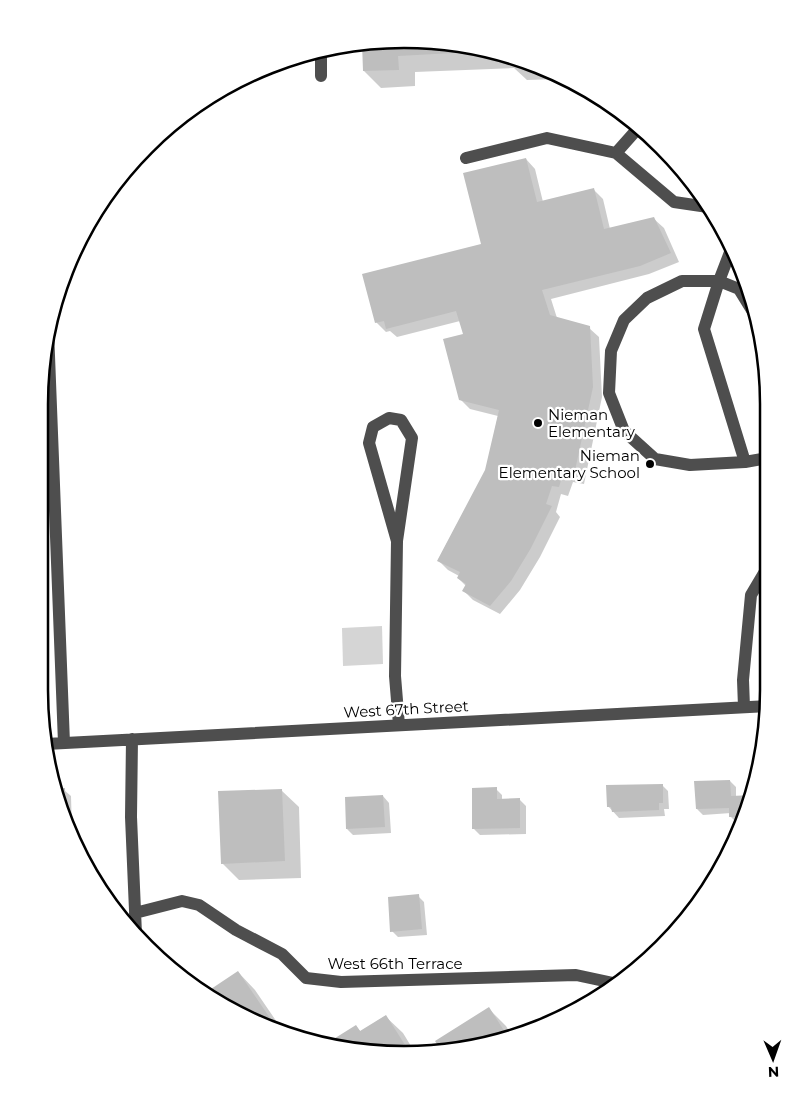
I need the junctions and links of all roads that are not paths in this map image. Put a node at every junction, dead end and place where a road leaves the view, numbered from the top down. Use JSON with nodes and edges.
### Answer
{"nodes":[{"id":1,"x":321,"y":57,"type":"edge"},
{"id":2,"x":322,"y":76,"type":"dead end"},
{"id":3,"x":634,"y":132,"type":"edge"},
{"id":4,"x":616,"y":153,"type":"junction"},
{"id":5,"x":466,"y":158,"type":"dead end"},
{"id":6,"x":700,"y":206,"type":"edge"},
{"id":7,"x":728,"y":257,"type":"edge"},
{"id":8,"x":719,"y":281,"type":"junction"},
{"id":9,"x":744,"y":297,"type":"edge"},
{"id":10,"x":50,"y":369,"type":"edge"},
{"id":11,"x":760,"y":459,"type":"edge"},
{"id":12,"x":745,"y":462,"type":"junction"},
{"id":13,"x":397,"y":541,"type":"junction"},
{"id":14,"x":760,"y":581,"type":"edge"},
{"id":15,"x":760,"y":591,"type":"edge"},
{"id":16,"x":751,"y":595,"type":"junction"},
{"id":17,"x":760,"y":706,"type":"edge"},
{"id":18,"x":744,"y":707,"type":"junction"},
{"id":19,"x":399,"y":725,"type":"junction"},
{"id":20,"x":132,"y":739,"type":"junction"},
{"id":21,"x":64,"y":743,"type":"junction"},
{"id":22,"x":52,"y":744,"type":"edge"},
{"id":23,"x":135,"y":913,"type":"junction"},
{"id":24,"x":136,"y":924,"type":"edge"},
{"id":25,"x":608,"y":982,"type":"edge"}],
"edges":[{"from":1,"to":2,"type":"street"},
{"from":3,"to":4,"type":"street"},
{"from":4,"to":5,"type":"street"},
{"from":4,"to":6,"type":"street"},
{"from":7,"to":8,"type":"street"},
{"from":8,"to":9,"type":"street"},
{"from":8,"to":12,"type":"street"},
{"from":8,"to":12,"type":"street"},
{"from":10,"to":21,"type":"street"},
{"from":11,"to":12,"type":"street"},
{"from":13,"to":13,"type":"street"},
{"from":13,"to":19,"type":"street"},
{"from":14,"to":16,"type":"street"},
{"from":15,"to":16,"type":"street"},
{"from":16,"to":18,"type":"street"},
{"from":17,"to":18,"type":"street","name":"West 67th Street"},
{"from":18,"to":19,"type":"street","name":"West 67th Street"},
{"from":19,"to":20,"type":"street","name":"West 67th Street"},
{"from":20,"to":21,"type":"street","name":"West 67th Street"},
{"from":20,"to":23,"type":"street"},
{"from":21,"to":22,"type":"street","name":"West 67th Street"},
{"from":23,"to":24,"type":"street"},
{"from":23,"to":25,"type":"street","name":"West 66th Terrace"}]}
